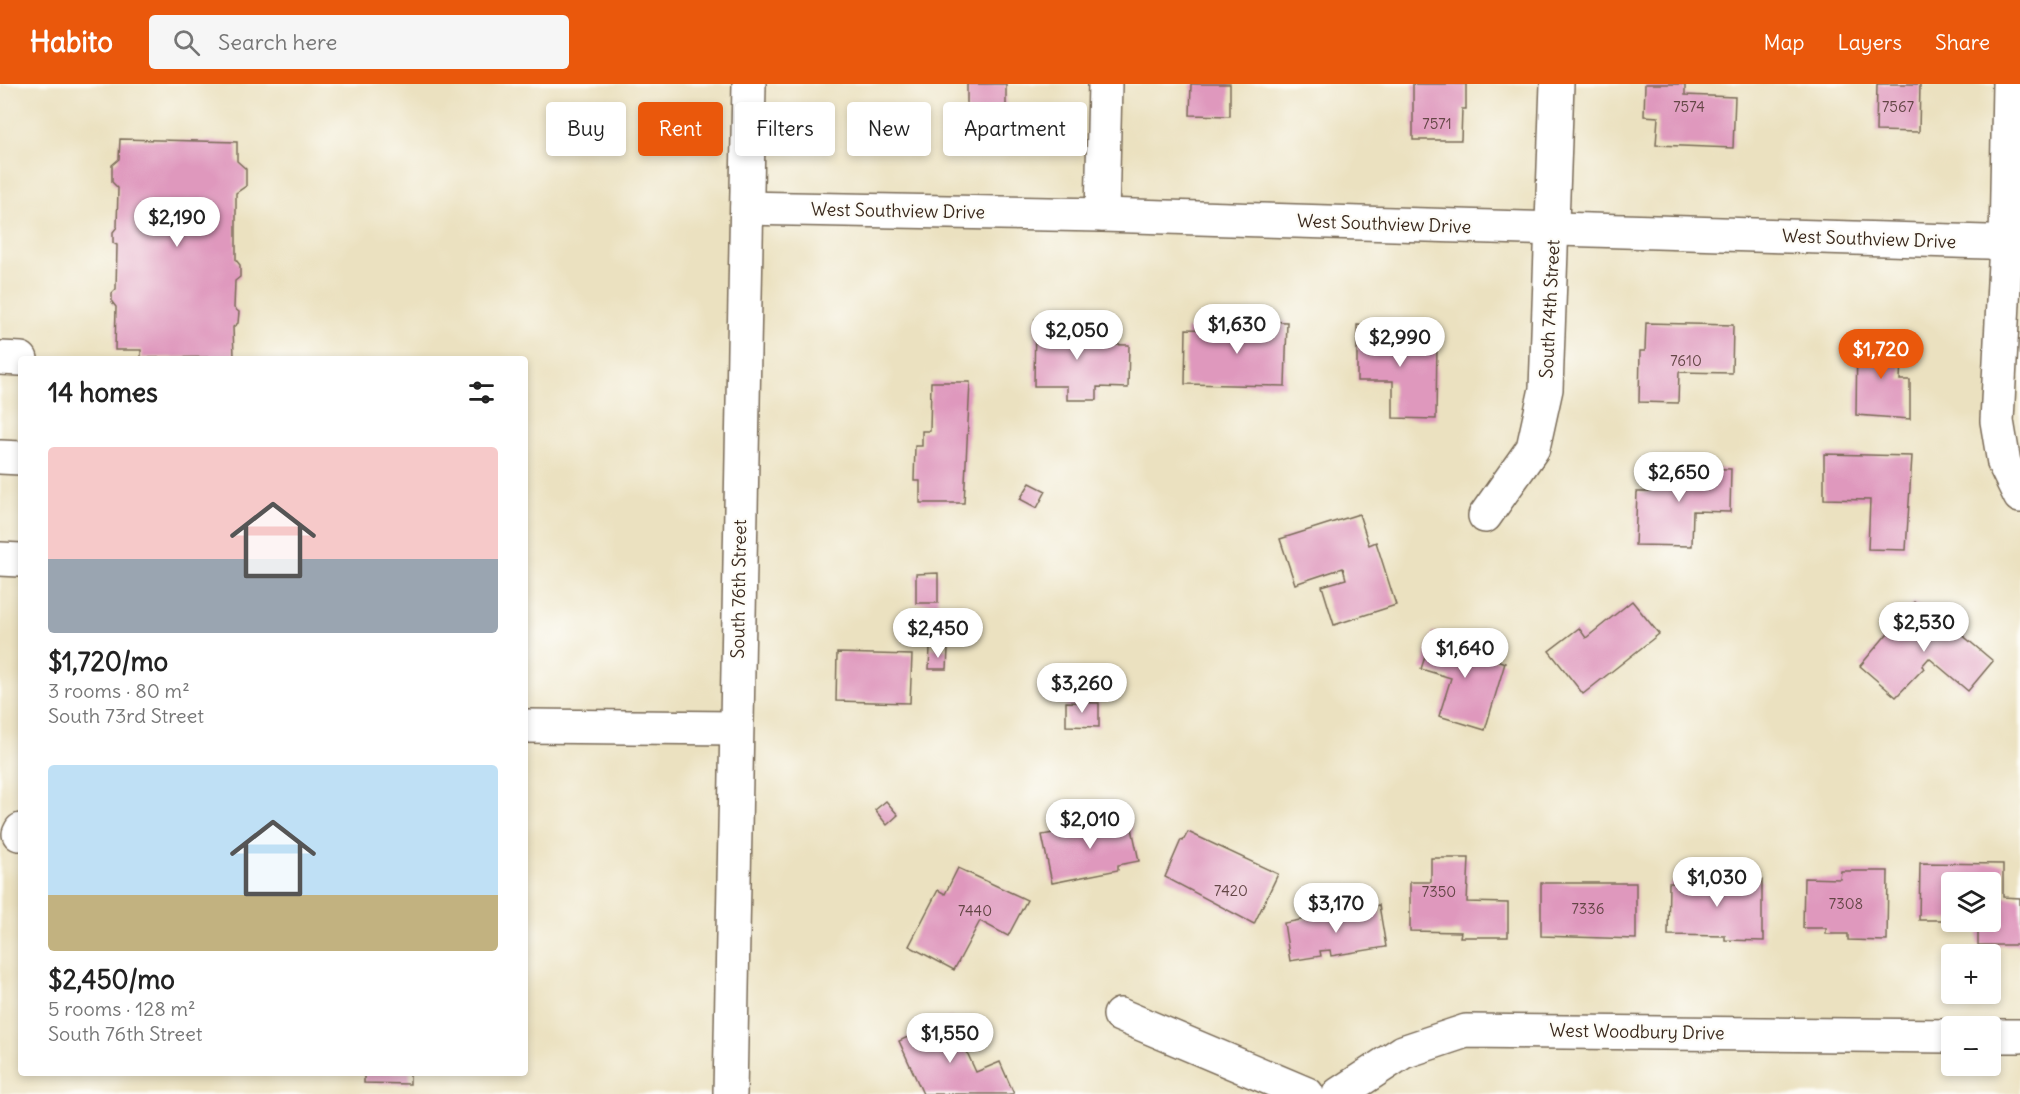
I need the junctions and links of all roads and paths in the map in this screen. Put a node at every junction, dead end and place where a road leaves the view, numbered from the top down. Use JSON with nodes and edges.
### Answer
{"nodes":[{"id":1,"x":749,"y":84,"type":"edge"},
{"id":2,"x":1105,"y":84,"type":"edge"},
{"id":3,"x":1557,"y":84,"type":"edge"},
{"id":4,"x":2009,"y":84,"type":"edge"},
{"id":5,"x":747,"y":208,"type":"junction"},
{"id":6,"x":1102,"y":216,"type":"junction"},
{"id":7,"x":1554,"y":229,"type":"junction"},
{"id":8,"x":2013,"y":243,"type":"edge"},
{"id":9,"x":0,"y":358,"type":"edge"},
{"id":10,"x":18,"y":359,"type":"edge"},
{"id":11,"x":0,"y":457,"type":"edge"},
{"id":12,"x":18,"y":458,"type":"edge"},
{"id":13,"x":2020,"y":496,"type":"edge"},
{"id":14,"x":1485,"y":516,"type":"dead end"},
{"id":15,"x":0,"y":559,"type":"edge"},
{"id":16,"x":18,"y":560,"type":"edge"},
{"id":17,"x":528,"y":726,"type":"edge"},
{"id":18,"x":736,"y":728,"type":"junction"},
{"id":19,"x":1120,"y":1015,"type":"dead end"},
{"id":20,"x":1941,"y":1036,"type":"edge"},
{"id":21,"x":2001,"y":1036,"type":"edge"},
{"id":22,"x":2020,"y":1036,"type":"edge"},
{"id":23,"x":730,"y":1094,"type":"edge"},
{"id":24,"x":1307,"y":1094,"type":"edge"},
{"id":25,"x":1339,"y":1094,"type":"edge"}],
"edges":[{"from":1,"to":5,"type":"street","name":"South 76th Street"},
{"from":2,"to":6,"type":"street"},
{"from":3,"to":7,"type":"street","name":"South 74th Street"},
{"from":4,"to":8,"type":"street"},
{"from":5,"to":6,"type":"street","name":"West Southview Drive"},
{"from":5,"to":18,"type":"street","name":"South 76th Street"},
{"from":6,"to":7,"type":"street","name":"West Southview Drive"},
{"from":7,"to":8,"type":"street","name":"West Southview Drive"},
{"from":7,"to":14,"type":"street","name":"South 74th Street"},
{"from":8,"to":13,"type":"street"},
{"from":9,"to":10,"type":"street"},
{"from":11,"to":12,"type":"street"},
{"from":15,"to":16,"type":"street"},
{"from":17,"to":18,"type":"street"},
{"from":18,"to":23,"type":"street","name":"South 76th Street"},
{"from":19,"to":24,"type":"street"},
{"from":20,"to":25,"type":"street","name":"West Woodbury Drive"},
{"from":21,"to":22,"type":"street"}]}
